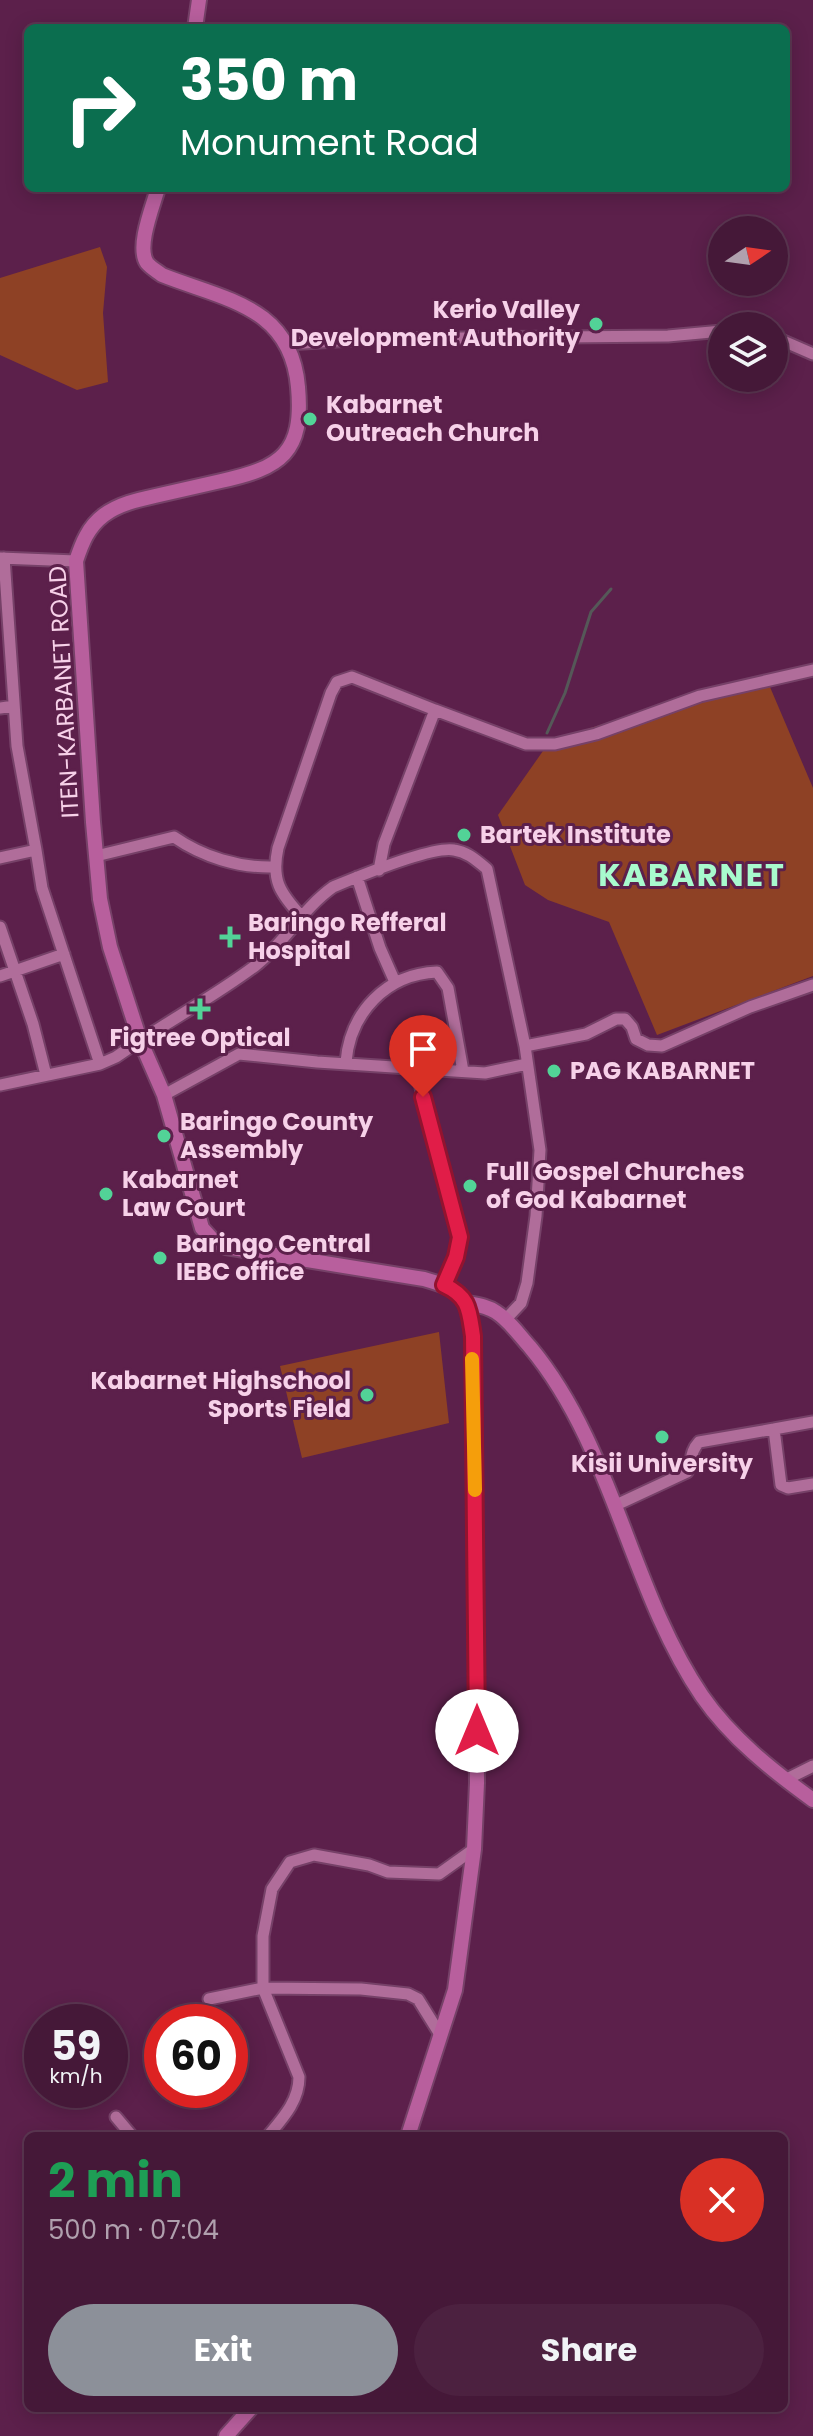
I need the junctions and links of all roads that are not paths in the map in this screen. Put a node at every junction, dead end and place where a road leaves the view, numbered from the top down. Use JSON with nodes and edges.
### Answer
{"nodes":[{"id":1,"x":199,"y":0,"type":"edge"},
{"id":2,"x":196,"y":24,"type":"edge"},
{"id":3,"x":157,"y":192,"type":"edge"},
{"id":4,"x":708,"y":332,"type":"edge"},
{"id":5,"x":788,"y":343,"type":"edge"},
{"id":6,"x":287,"y":344,"type":"junction"},
{"id":7,"x":813,"y":354,"type":"edge"},
{"id":8,"x":2,"y":558,"type":"edge"},
{"id":9,"x":76,"y":561,"type":"junction"},
{"id":10,"x":813,"y":670,"type":"edge"},
{"id":11,"x":14,"y":706,"type":"junction"},
{"id":12,"x":0,"y":708,"type":"edge"},
{"id":13,"x":435,"y":710,"type":"junction"},
{"id":14,"x":36,"y":850,"type":"junction"},
{"id":15,"x":96,"y":856,"type":"junction"},
{"id":16,"x":0,"y":858,"type":"edge"},
{"id":17,"x":274,"y":867,"type":"junction"},
{"id":18,"x":379,"y":870,"type":"junction"},
{"id":19,"x":357,"y":877,"type":"junction"},
{"id":20,"x":301,"y":916,"type":"junction"},
{"id":21,"x":0,"y":927,"type":"edge"},
{"id":22,"x":64,"y":954,"type":"junction"},
{"id":23,"x":16,"y":970,"type":"junction"},
{"id":24,"x":0,"y":976,"type":"edge"},
{"id":25,"x":395,"y":982,"type":"junction"},
{"id":26,"x":813,"y":985,"type":"edge"},
{"id":27,"x":140,"y":1040,"type":"junction"},
{"id":28,"x":525,"y":1046,"type":"junction"},
{"id":29,"x":346,"y":1062,"type":"junction"},
{"id":30,"x":100,"y":1064,"type":"junction"},
{"id":31,"x":527,"y":1064,"type":"junction"},
{"id":32,"x":424,"y":1068,"type":"junction"},
{"id":33,"x":463,"y":1071,"type":"junction"},
{"id":34,"x":46,"y":1075,"type":"junction"},
{"id":35,"x":0,"y":1085,"type":"edge"},
{"id":36,"x":164,"y":1095,"type":"junction"},
{"id":37,"x":444,"y":1285,"type":"junction"},
{"id":38,"x":467,"y":1303,"type":"junction"},
{"id":39,"x":506,"y":1319,"type":"junction"},
{"id":40,"x":813,"y":1422,"type":"edge"},
{"id":41,"x":774,"y":1429,"type":"junction"},
{"id":42,"x":813,"y":1484,"type":"edge"},
{"id":43,"x":614,"y":1506,"type":"junction"},
{"id":44,"x":813,"y":1766,"type":"edge"},
{"id":45,"x":785,"y":1780,"type":"junction"},
{"id":46,"x":813,"y":1800,"type":"edge"},
{"id":47,"x":474,"y":1849,"type":"junction"},
{"id":48,"x":263,"y":1988,"type":"junction"},
{"id":49,"x":209,"y":1999,"type":"dead end"},
{"id":50,"x":441,"y":2036,"type":"junction"},
{"id":51,"x":116,"y":2117,"type":"dead end"},
{"id":52,"x":129,"y":2132,"type":"edge"},
{"id":53,"x":271,"y":2132,"type":"edge"},
{"id":54,"x":409,"y":2132,"type":"edge"},
{"id":55,"x":247,"y":2412,"type":"edge"},
{"id":56,"x":226,"y":2436,"type":"edge"}],
"edges":[{"from":1,"to":2,"type":"main road"},
{"from":3,"to":6,"type":"main road","name":"ITEN-KARBANET ROAD"},
{"from":4,"to":6,"type":"street"},
{"from":5,"to":7,"type":"street"},
{"from":6,"to":9,"type":"main road","name":"ITEN-KARBANET ROAD"},
{"from":8,"to":9,"type":"street"},
{"from":8,"to":11,"type":"street"},
{"from":9,"to":15,"type":"main road","name":"ITEN-KARBANET ROAD"},
{"from":10,"to":13,"type":"street"},
{"from":11,"to":12,"type":"street"},
{"from":11,"to":14,"type":"street"},
{"from":13,"to":17,"type":"street"},
{"from":13,"to":18,"type":"street"},
{"from":14,"to":16,"type":"street"},
{"from":14,"to":22,"type":"street"},
{"from":15,"to":17,"type":"street"},
{"from":15,"to":27,"type":"main road","name":"ITEN-KARBANET ROAD"},
{"from":17,"to":20,"type":"street"},
{"from":18,"to":19,"type":"street"},
{"from":18,"to":28,"type":"street"},
{"from":19,"to":20,"type":"street"},
{"from":19,"to":25,"type":"street"},
{"from":20,"to":27,"type":"street"},
{"from":21,"to":23,"type":"street"},
{"from":22,"to":23,"type":"street"},
{"from":22,"to":30,"type":"street"},
{"from":23,"to":24,"type":"street"},
{"from":23,"to":34,"type":"street"},
{"from":25,"to":29,"type":"street"},
{"from":25,"to":33,"type":"street"},
{"from":26,"to":28,"type":"street"},
{"from":27,"to":30,"type":"street"},
{"from":27,"to":36,"type":"main road","name":"ITEN-KARBANET ROAD"},
{"from":28,"to":31,"type":"street"},
{"from":29,"to":32,"type":"street"},
{"from":29,"to":36,"type":"street"},
{"from":30,"to":34,"type":"street"},
{"from":31,"to":33,"type":"street"},
{"from":31,"to":39,"type":"street"},
{"from":32,"to":33,"type":"street"},
{"from":32,"to":37,"type":"street"},
{"from":34,"to":35,"type":"street"},
{"from":36,"to":37,"type":"main road","name":"ITEN-KARBANET ROAD"},
{"from":37,"to":38,"type":"main road"},
{"from":38,"to":39,"type":"main road"},
{"from":38,"to":47,"type":"main road"},
{"from":39,"to":43,"type":"main road"},
{"from":40,"to":41,"type":"street"},
{"from":41,"to":42,"type":"street"},
{"from":41,"to":43,"type":"street"},
{"from":43,"to":45,"type":"main road"},
{"from":44,"to":45,"type":"street"},
{"from":45,"to":46,"type":"main road"},
{"from":47,"to":48,"type":"street"},
{"from":47,"to":50,"type":"main road"},
{"from":48,"to":49,"type":"street"},
{"from":48,"to":50,"type":"street"},
{"from":48,"to":53,"type":"street"},
{"from":50,"to":54,"type":"main road"},
{"from":51,"to":52,"type":"street"},
{"from":55,"to":56,"type":"main road"}]}
